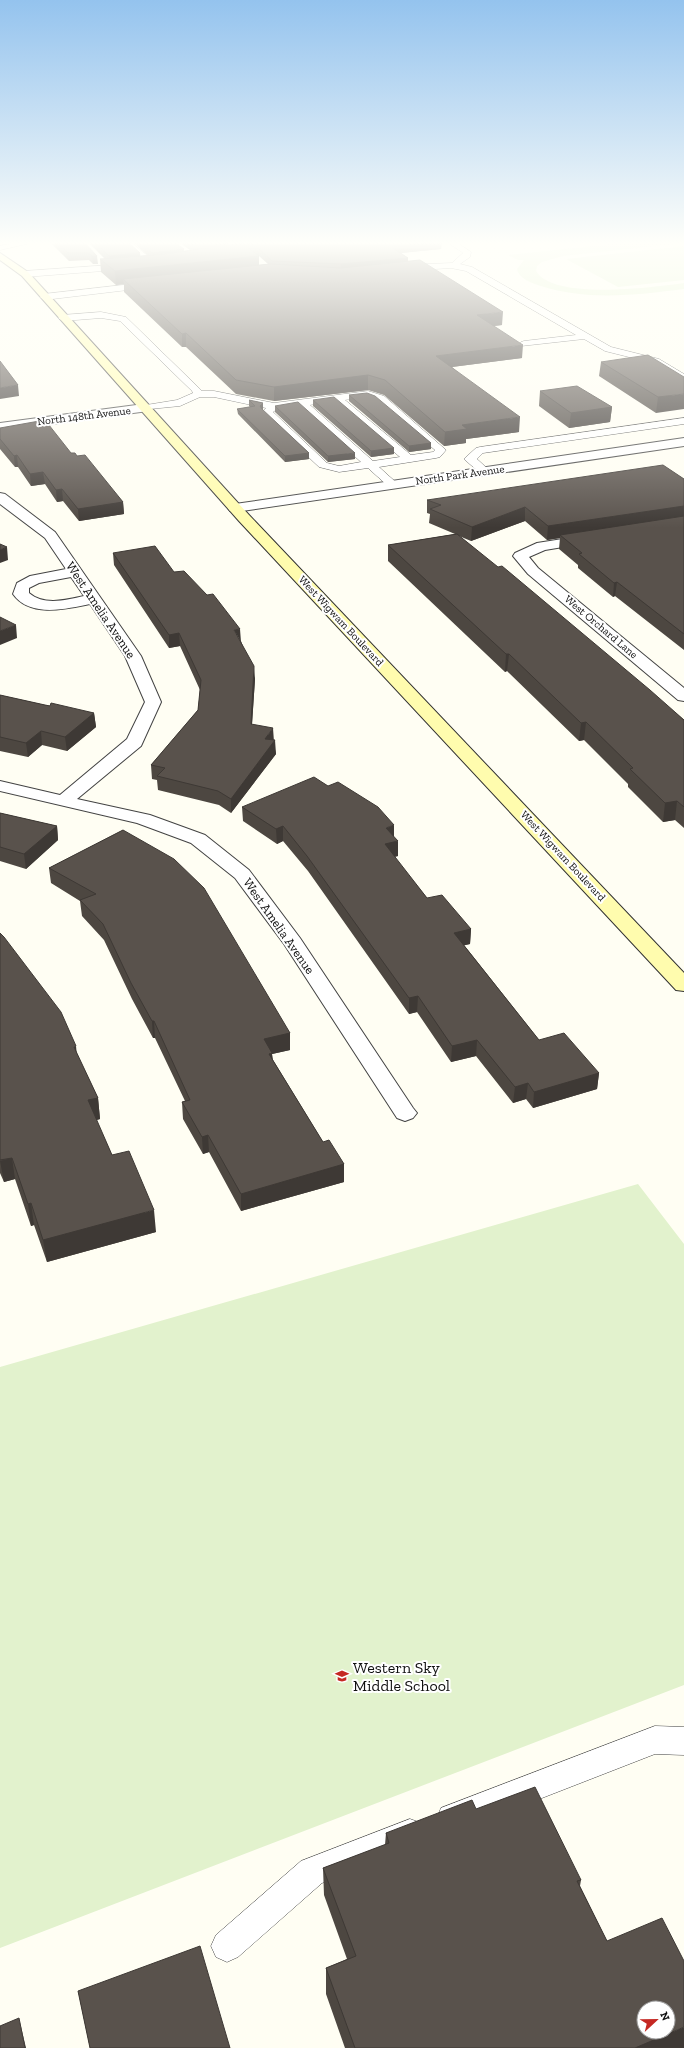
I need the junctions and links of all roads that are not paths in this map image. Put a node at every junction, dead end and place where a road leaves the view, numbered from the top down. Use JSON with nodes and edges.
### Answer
{"nodes":[{"id":1,"x":81,"y":338,"type":"edge"},
{"id":2,"x":142,"y":338,"type":"edge"},
{"id":3,"x":575,"y":338,"type":"edge"},
{"id":4,"x":590,"y":338,"type":"edge"},
{"id":5,"x":524,"y":344,"type":"edge"},
{"id":6,"x":684,"y":378,"type":"edge"},
{"id":7,"x":198,"y":394,"type":"junction"},
{"id":8,"x":135,"y":398,"type":"junction"},
{"id":9,"x":336,"y":398,"type":"junction"},
{"id":10,"x":301,"y":402,"type":"junction"},
{"id":11,"x":274,"y":406,"type":"junction"},
{"id":12,"x":144,"y":408,"type":"junction"},
{"id":13,"x":0,"y":416,"type":"edge"},
{"id":14,"x":684,"y":421,"type":"edge"},
{"id":15,"x":0,"y":427,"type":"edge"},
{"id":16,"x":684,"y":442,"type":"edge"},
{"id":17,"x":684,"y":453,"type":"edge"},
{"id":18,"x":409,"y":460,"type":"junction"},
{"id":19,"x":373,"y":465,"type":"junction"},
{"id":20,"x":484,"y":471,"type":"junction"},
{"id":21,"x":393,"y":485,"type":"junction"},
{"id":22,"x":0,"y":497,"type":"edge"},
{"id":23,"x":240,"y":513,"type":"junction"},
{"id":24,"x":602,"y":537,"type":"edge"},
{"id":25,"x":75,"y":572,"type":"junction"},
{"id":26,"x":94,"y":599,"type":"junction"},
{"id":27,"x":684,"y":696,"type":"edge"},
{"id":28,"x":0,"y":786,"type":"edge"},
{"id":29,"x":63,"y":801,"type":"junction"},
{"id":30,"x":684,"y":984,"type":"edge"},
{"id":31,"x":405,"y":1113,"type":"dead end"},
{"id":32,"x":684,"y":1741,"type":"edge"},
{"id":33,"x":227,"y":1946,"type":"dead end"}],
"edges":[{"from":1,"to":8,"type":"street","name":"West Wigwam Boulevard"},
{"from":2,"to":7,"type":"lane"},
{"from":3,"to":5,"type":"lane"},
{"from":4,"to":6,"type":"lane"},
{"from":7,"to":11,"type":"lane"},
{"from":7,"to":12,"type":"lane"},
{"from":8,"to":12,"type":"street","name":"West Wigwam Boulevard"},
{"from":8,"to":13,"type":"street","name":"North 148th Avenue"},
{"from":9,"to":10,"type":"lane"},
{"from":9,"to":18,"type":"lane"},
{"from":9,"to":18,"type":"lane"},
{"from":10,"to":11,"type":"lane"},
{"from":10,"to":19,"type":"lane"},
{"from":11,"to":19,"type":"lane"},
{"from":12,"to":15,"type":"street","name":"North 148th Avenue"},
{"from":12,"to":23,"type":"street","name":"West Wigwam Boulevard"},
{"from":14,"to":20,"type":"lane"},
{"from":16,"to":20,"type":"street","name":"North Park Avenue"},
{"from":17,"to":23,"type":"street","name":"North Park Avenue"},
{"from":18,"to":19,"type":"lane"},
{"from":19,"to":21,"type":"lane"},
{"from":20,"to":21,"type":"street","name":"North Park Avenue"},
{"from":21,"to":23,"type":"street","name":"North Park Avenue"},
{"from":22,"to":25,"type":"street","name":"West Amelia Avenue"},
{"from":23,"to":30,"type":"street","name":"West Wigwam Boulevard"},
{"from":24,"to":27,"type":"street","name":"West Orchard Lane"},
{"from":25,"to":26,"type":"street","name":"West Amelia Avenue"},
{"from":25,"to":26,"type":"street"},
{"from":26,"to":29,"type":"street","name":"West Amelia Avenue"},
{"from":28,"to":29,"type":"street"},
{"from":29,"to":31,"type":"street","name":"West Amelia Avenue"},
{"from":32,"to":33,"type":"lane"}]}
